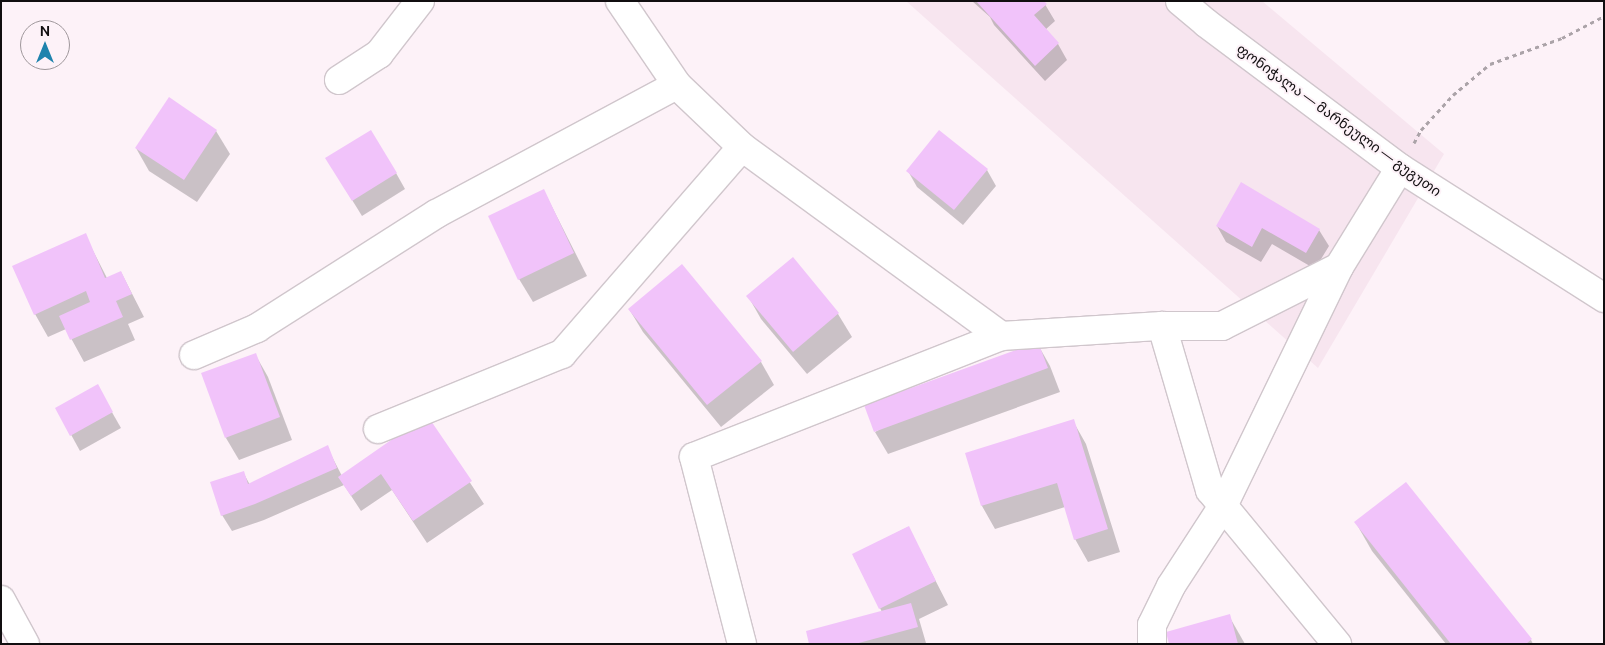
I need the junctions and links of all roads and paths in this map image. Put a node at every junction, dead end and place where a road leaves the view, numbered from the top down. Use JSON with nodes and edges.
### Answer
{"nodes":[{"id":1,"x":420,"y":1,"type":"edge"},
{"id":2,"x":620,"y":1,"type":"edge"},
{"id":3,"x":1180,"y":1,"type":"edge"},
{"id":4,"x":1604,"y":16,"type":"edge"},
{"id":5,"x":339,"y":80,"type":"dead end"},
{"id":6,"x":677,"y":85,"type":"junction"},
{"id":7,"x":742,"y":147,"type":"junction"},
{"id":8,"x":1400,"y":168,"type":"junction"},
{"id":9,"x":1339,"y":267,"type":"junction"},
{"id":10,"x":1604,"y":298,"type":"edge"},
{"id":11,"x":1162,"y":326,"type":"junction"},
{"id":12,"x":1001,"y":336,"type":"junction"},
{"id":13,"x":194,"y":354,"type":"dead end"},
{"id":14,"x":378,"y":429,"type":"dead end"},
{"id":15,"x":1223,"y":506,"type":"junction"},
{"id":16,"x":1,"y":600,"type":"edge"},
{"id":17,"x":25,"y":644,"type":"edge"},
{"id":18,"x":742,"y":644,"type":"edge"},
{"id":19,"x":1152,"y":644,"type":"edge"},
{"id":20,"x":1336,"y":644,"type":"edge"}],
"edges":[{"from":1,"to":5,"type":"main road"},
{"from":2,"to":6,"type":"main road"},
{"from":3,"to":8,"type":"main road","name":"ფონიჭალა — მარნეული — გუგუთი"},
{"from":4,"to":8,"type":"path"},
{"from":6,"to":7,"type":"main road"},
{"from":6,"to":13,"type":"main road"},
{"from":7,"to":12,"type":"main road"},
{"from":7,"to":14,"type":"main road"},
{"from":8,"to":9,"type":"main road"},
{"from":8,"to":10,"type":"main road","name":"ფონიჭალა — მარნეული — გუგუთი"},
{"from":9,"to":11,"type":"main road"},
{"from":9,"to":15,"type":"main road"},
{"from":11,"to":12,"type":"main road"},
{"from":11,"to":15,"type":"main road"},
{"from":12,"to":18,"type":"main road"},
{"from":15,"to":19,"type":"main road"},
{"from":15,"to":20,"type":"main road"},
{"from":16,"to":17,"type":"main road"}]}
